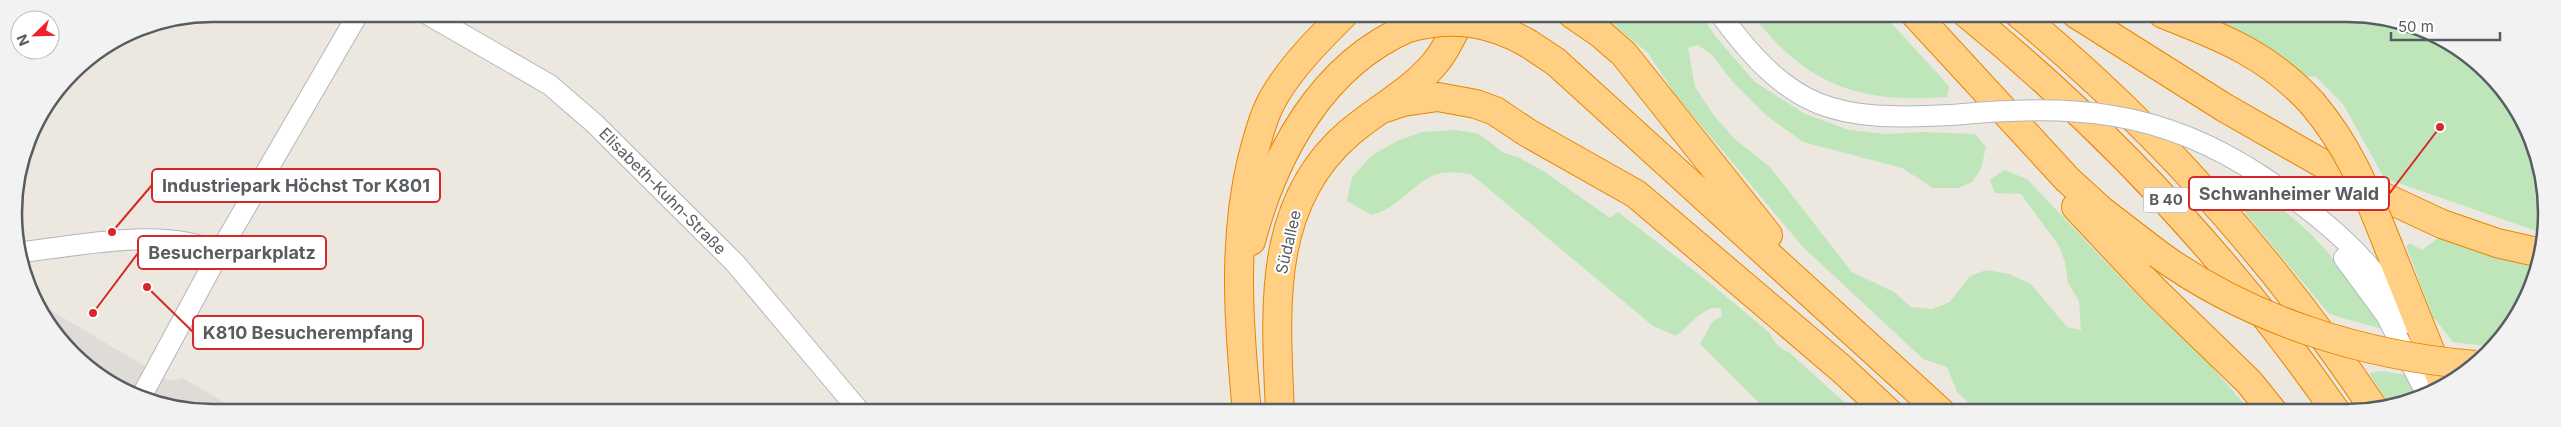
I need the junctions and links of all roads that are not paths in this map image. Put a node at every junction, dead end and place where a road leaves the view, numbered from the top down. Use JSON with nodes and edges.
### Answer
{"nodes":[{"id":1,"x":353,"y":22,"type":"edge"},
{"id":2,"x":441,"y":22,"type":"edge"},
{"id":3,"x":1337,"y":22,"type":"edge"},
{"id":4,"x":1442,"y":22,"type":"edge"},
{"id":5,"x":1468,"y":22,"type":"edge"},
{"id":6,"x":1582,"y":22,"type":"edge"},
{"id":7,"x":1726,"y":22,"type":"edge"},
{"id":8,"x":1922,"y":22,"type":"edge"},
{"id":9,"x":1976,"y":22,"type":"edge"},
{"id":10,"x":2028,"y":22,"type":"edge"},
{"id":11,"x":2089,"y":22,"type":"edge"},
{"id":12,"x":2181,"y":22,"type":"edge"},
{"id":13,"x":1453,"y":26,"type":"edge"},
{"id":14,"x":1385,"y":108,"type":"junction"},
{"id":15,"x":2048,"y":159,"type":"junction"},
{"id":16,"x":2535,"y":251,"type":"edge"},
{"id":17,"x":26,"y":252,"type":"edge"},
{"id":18,"x":219,"y":253,"type":"junction"},
{"id":19,"x":1240,"y":297,"type":"junction"},
{"id":20,"x":1846,"y":325,"type":"junction"},
{"id":21,"x":2466,"y":364,"type":"edge"},
{"id":22,"x":2436,"y":383,"type":"edge"},
{"id":23,"x":2435,"y":384,"type":"edge"},
{"id":24,"x":144,"y":391,"type":"edge"},
{"id":25,"x":2370,"y":403,"type":"edge"},
{"id":26,"x":853,"y":404,"type":"edge"},
{"id":27,"x":1246,"y":404,"type":"edge"},
{"id":28,"x":1280,"y":404,"type":"edge"},
{"id":29,"x":1879,"y":404,"type":"edge"},
{"id":30,"x":1932,"y":404,"type":"edge"},
{"id":31,"x":2267,"y":404,"type":"edge"},
{"id":32,"x":2330,"y":404,"type":"edge"}],
"edges":[{"from":1,"to":18,"type":"street"},
{"from":2,"to":26,"type":"street","name":"Elisabeth-Kuhn-Straße"},
{"from":3,"to":19,"type":"highway"},
{"from":4,"to":19,"type":"highway","bridge":true},
{"from":5,"to":20,"type":"highway","bridge":true},
{"from":6,"to":20,"type":"highway"},
{"from":7,"to":23,"type":"street","bridge":true},
{"from":8,"to":15,"type":"highway"},
{"from":9,"to":32,"type":"highway","number":"B 40"},
{"from":10,"to":25,"type":"highway","number":"B 40"},
{"from":11,"to":16,"type":"highway"},
{"from":12,"to":22,"type":"highway","bridge":true},
{"from":13,"to":14,"type":"highway"},
{"from":14,"to":28,"type":"highway","name":"Südallee"},
{"from":14,"to":29,"type":"highway"},
{"from":15,"to":21,"type":"highway","bridge":true},
{"from":15,"to":31,"type":"highway"},
{"from":17,"to":18,"type":"street"},
{"from":18,"to":24,"type":"street"},
{"from":19,"to":27,"type":"highway"},
{"from":20,"to":30,"type":"highway"}]}
